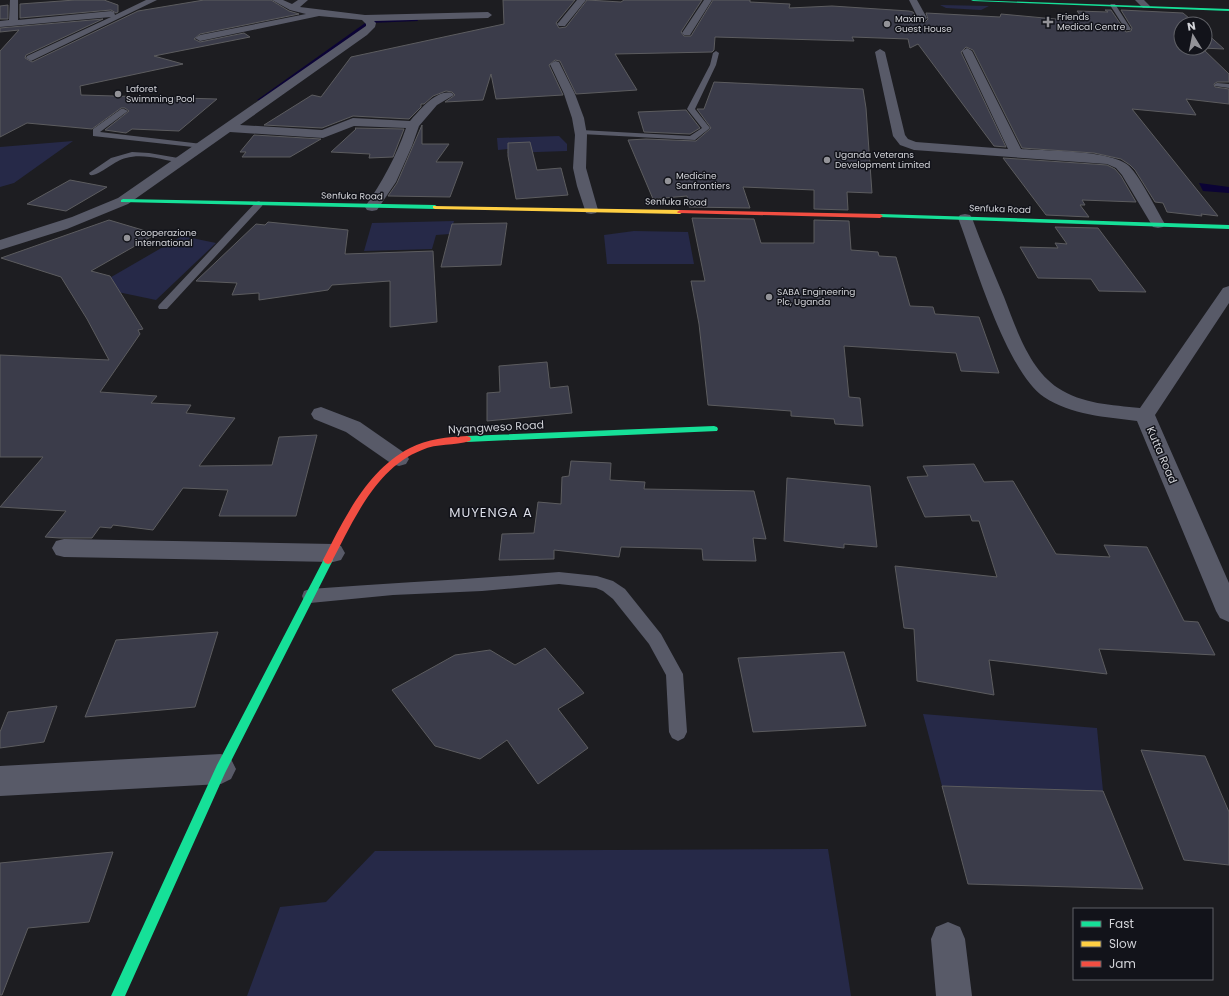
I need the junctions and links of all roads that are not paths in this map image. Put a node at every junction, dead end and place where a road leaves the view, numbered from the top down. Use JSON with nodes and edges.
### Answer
{"nodes":[{"id":1,"x":14,"y":0,"type":"edge"},
{"id":2,"x":153,"y":0,"type":"edge"},
{"id":3,"x":276,"y":0,"type":"edge"},
{"id":4,"x":304,"y":0,"type":"edge"},
{"id":5,"x":582,"y":0,"type":"edge"},
{"id":6,"x":708,"y":0,"type":"edge"},
{"id":7,"x":913,"y":0,"type":"edge"},
{"id":8,"x":973,"y":0,"type":"edge"},
{"id":9,"x":1143,"y":3,"type":"edge"},
{"id":10,"x":1113,"y":5,"type":"junction"},
{"id":11,"x":293,"y":8,"type":"junction"},
{"id":12,"x":1229,"y":10,"type":"edge"},
{"id":13,"x":128,"y":12,"type":"junction"},
{"id":14,"x":319,"y":14,"type":"junction"},
{"id":15,"x":488,"y":15,"type":"dead end"},
{"id":16,"x":365,"y":18,"type":"junction"},
{"id":17,"x":922,"y":18,"type":"dead end"},
{"id":18,"x":13,"y":22,"type":"junction"},
{"id":19,"x":0,"y":24,"type":"edge"},
{"id":20,"x":562,"y":24,"type":"dead end"},
{"id":21,"x":1128,"y":29,"type":"dead end"},
{"id":22,"x":687,"y":32,"type":"dead end"},
{"id":23,"x":200,"y":38,"type":"dead end"},
{"id":24,"x":967,"y":51,"type":"dead end"},
{"id":25,"x":880,"y":52,"type":"dead end"},
{"id":26,"x":716,"y":53,"type":"dead end"},
{"id":27,"x":31,"y":58,"type":"dead end"},
{"id":28,"x":555,"y":64,"type":"dead end"},
{"id":29,"x":1217,"y":85,"type":"dead end"},
{"id":30,"x":1229,"y":86,"type":"edge"},
{"id":31,"x":448,"y":95,"type":"dead end"},
{"id":32,"x":124,"y":111,"type":"dead end"},
{"id":33,"x":413,"y":125,"type":"junction"},
{"id":34,"x":226,"y":128,"type":"junction"},
{"id":35,"x":581,"y":132,"type":"junction"},
{"id":36,"x":202,"y":146,"type":"junction"},
{"id":37,"x":1016,"y":154,"type":"junction"},
{"id":38,"x":181,"y":161,"type":"junction"},
{"id":39,"x":93,"y":173,"type":"dead end"},
{"id":40,"x":123,"y":201,"type":"junction"},
{"id":41,"x":259,"y":204,"type":"junction"},
{"id":42,"x":372,"y":207,"type":"junction"},
{"id":43,"x":591,"y":210,"type":"junction"},
{"id":44,"x":965,"y":218,"type":"junction"},
{"id":45,"x":1158,"y":224,"type":"junction"},
{"id":46,"x":1229,"y":227,"type":"edge"},
{"id":47,"x":0,"y":245,"type":"edge"},
{"id":48,"x":1229,"y":291,"type":"edge"},
{"id":49,"x":163,"y":308,"type":"dead end"},
{"id":50,"x":321,"y":414,"type":"dead end"},
{"id":51,"x":1145,"y":416,"type":"junction"},
{"id":52,"x":714,"y":429,"type":"dead end"},
{"id":53,"x":398,"y":459,"type":"junction"},
{"id":54,"x":64,"y":548,"type":"dead end"},
{"id":55,"x":333,"y":553,"type":"junction"},
{"id":56,"x":310,"y":596,"type":"junction"},
{"id":57,"x":1229,"y":611,"type":"edge"},
{"id":58,"x":678,"y":732,"type":"dead end"},
{"id":59,"x":221,"y":769,"type":"junction"},
{"id":60,"x":0,"y":782,"type":"edge"},
{"id":61,"x":948,"y":939,"type":"dead end"},
{"id":62,"x":118,"y":996,"type":"edge"},
{"id":63,"x":954,"y":996,"type":"edge"}],
"edges":[{"from":1,"to":18,"type":"street"},
{"from":2,"to":13,"type":"street"},
{"from":3,"to":11,"type":"street"},
{"from":4,"to":11,"type":"street"},
{"from":5,"to":20,"type":"street"},
{"from":6,"to":22,"type":"street"},
{"from":7,"to":17,"type":"street"},
{"from":8,"to":10,"type":"street"},
{"from":9,"to":10,"type":"street"},
{"from":9,"to":12,"type":"street"},
{"from":10,"to":21,"type":"lane"},
{"from":11,"to":14,"type":"street"},
{"from":13,"to":18,"type":"street"},
{"from":13,"to":27,"type":"street"},
{"from":14,"to":16,"type":"street"},
{"from":14,"to":23,"type":"street"},
{"from":15,"to":16,"type":"street"},
{"from":16,"to":34,"type":"street"},
{"from":18,"to":19,"type":"street"},
{"from":24,"to":37,"type":"street"},
{"from":25,"to":37,"type":"street"},
{"from":26,"to":35,"type":"lane"},
{"from":28,"to":35,"type":"street"},
{"from":29,"to":30,"type":"lane"},
{"from":31,"to":33,"type":"street"},
{"from":32,"to":36,"type":"lane"},
{"from":33,"to":34,"type":"street"},
{"from":33,"to":42,"type":"street"},
{"from":34,"to":36,"type":"street"},
{"from":35,"to":43,"type":"street"},
{"from":36,"to":38,"type":"street"},
{"from":37,"to":45,"type":"street"},
{"from":38,"to":39,"type":"lane"},
{"from":38,"to":40,"type":"street"},
{"from":40,"to":41,"type":"street","name":"Senfuka Road"},
{"from":40,"to":47,"type":"street"},
{"from":41,"to":42,"type":"street","name":"Senfuka Road"},
{"from":41,"to":49,"type":"lane"},
{"from":42,"to":43,"type":"street","name":"Senfuka Road"},
{"from":43,"to":44,"type":"street","name":"Senfuka Road"},
{"from":44,"to":45,"type":"street","name":"Senfuka Road"},
{"from":44,"to":51,"type":"street"},
{"from":45,"to":46,"type":"street","name":"Senfuka Road"},
{"from":48,"to":51,"type":"street","name":"Kutta Road"},
{"from":50,"to":53,"type":"street"},
{"from":51,"to":57,"type":"street","name":"Kutta Road"},
{"from":52,"to":53,"type":"street","name":"Nyangweso Road"},
{"from":53,"to":55,"type":"street","name":"Nyangweso Road"},
{"from":54,"to":55,"type":"street"},
{"from":55,"to":56,"type":"street","name":"Nyangweso Road"},
{"from":56,"to":58,"type":"lane"},
{"from":56,"to":59,"type":"street","name":"Nyangweso Road"},
{"from":59,"to":60,"type":"street"},
{"from":59,"to":62,"type":"street","name":"Nyangweso Road"},
{"from":61,"to":63,"type":"street"}]}
